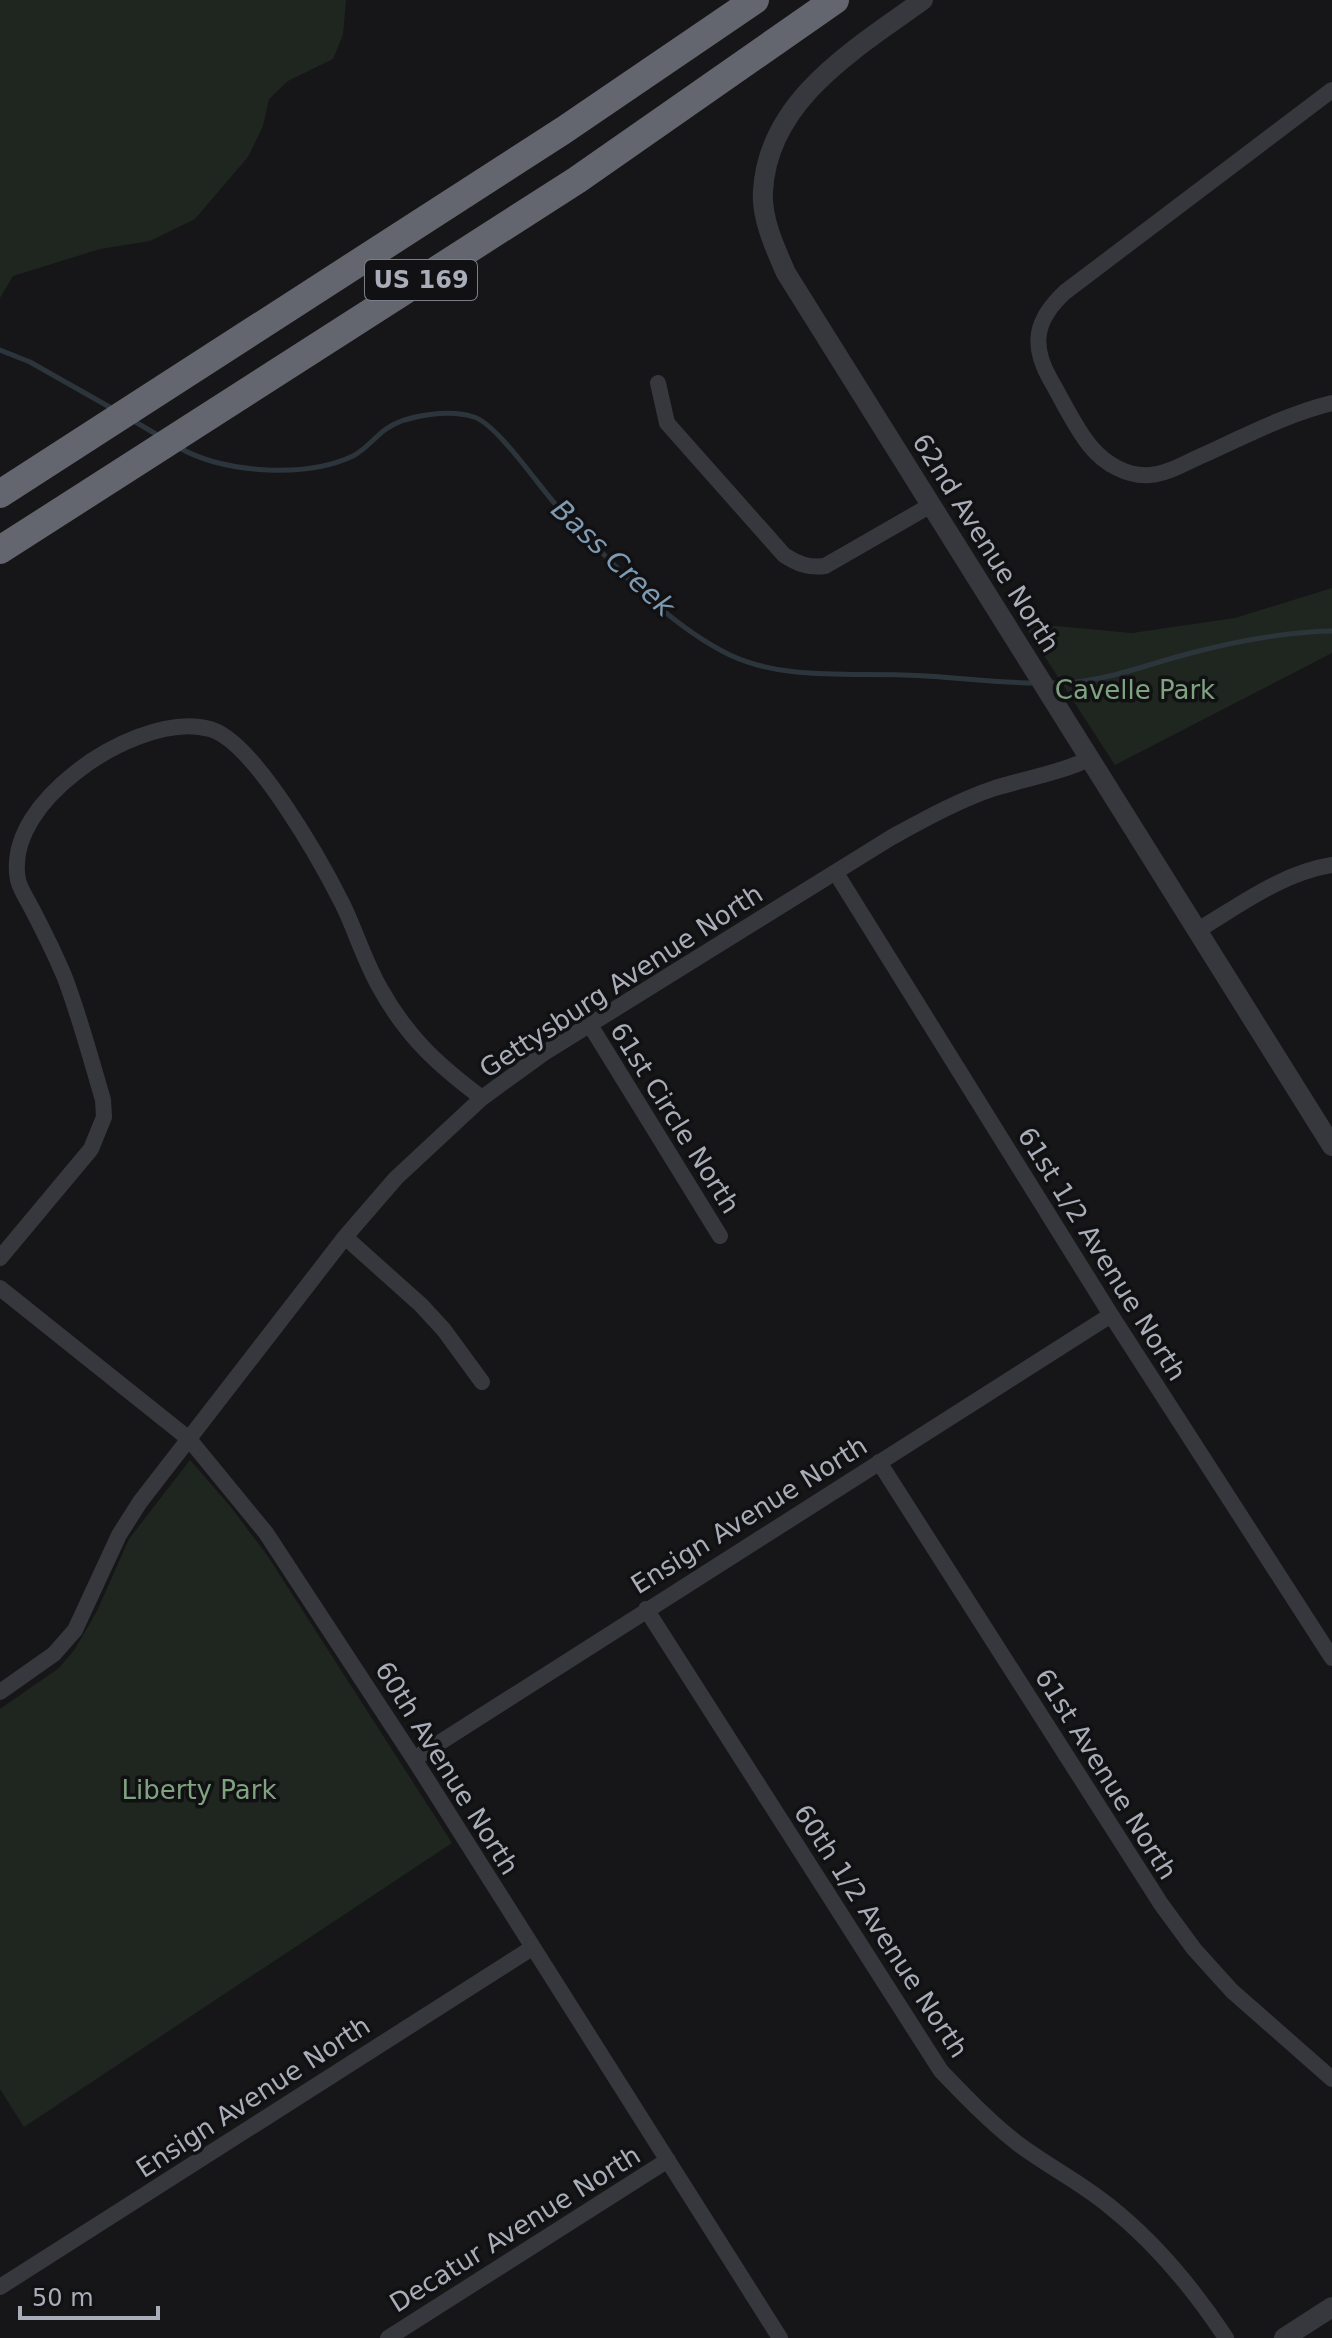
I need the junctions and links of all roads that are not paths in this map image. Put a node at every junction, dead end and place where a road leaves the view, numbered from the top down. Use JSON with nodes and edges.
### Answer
{"nodes":[{"id":1,"x":755,"y":0,"type":"edge"},
{"id":2,"x":835,"y":0,"type":"edge"},
{"id":3,"x":923,"y":0,"type":"edge"},
{"id":4,"x":1332,"y":90,"type":"edge"},
{"id":5,"x":658,"y":383,"type":"dead end"},
{"id":6,"x":1332,"y":403,"type":"edge"},
{"id":7,"x":0,"y":494,"type":"edge"},
{"id":8,"x":931,"y":505,"type":"junction"},
{"id":9,"x":0,"y":550,"type":"edge"},
{"id":10,"x":1091,"y":758,"type":"junction"},
{"id":11,"x":1332,"y":865,"type":"edge"},
{"id":12,"x":836,"y":873,"type":"junction"},
{"id":13,"x":1198,"y":930,"type":"junction"},
{"id":14,"x":590,"y":1025,"type":"junction"},
{"id":15,"x":482,"y":1098,"type":"junction"},
{"id":16,"x":1332,"y":1146,"type":"edge"},
{"id":17,"x":720,"y":1236,"type":"dead end"},
{"id":18,"x":345,"y":1237,"type":"junction"},
{"id":19,"x":0,"y":1258,"type":"edge"},
{"id":20,"x":0,"y":1288,"type":"edge"},
{"id":21,"x":1111,"y":1315,"type":"junction"},
{"id":22,"x":482,"y":1382,"type":"dead end"},
{"id":23,"x":189,"y":1439,"type":"junction"},
{"id":24,"x":879,"y":1462,"type":"junction"},
{"id":25,"x":646,"y":1609,"type":"junction"},
{"id":26,"x":1332,"y":1658,"type":"edge"},
{"id":27,"x":0,"y":1692,"type":"edge"},
{"id":28,"x":414,"y":1759,"type":"junction"},
{"id":29,"x":532,"y":1948,"type":"junction"},
{"id":30,"x":1332,"y":2079,"type":"edge"},
{"id":31,"x":668,"y":2160,"type":"junction"},
{"id":32,"x":0,"y":2287,"type":"edge"},
{"id":33,"x":1332,"y":2307,"type":"edge"},
{"id":34,"x":388,"y":2338,"type":"edge"},
{"id":35,"x":780,"y":2338,"type":"edge"},
{"id":36,"x":1226,"y":2338,"type":"edge"},
{"id":37,"x":1284,"y":2338,"type":"edge"}],
"edges":[{"from":1,"to":7,"type":"highway","number":"US 169"},
{"from":2,"to":9,"type":"highway","number":"US 169"},
{"from":3,"to":8,"type":"street","name":"62nd Avenue North"},
{"from":4,"to":6,"type":"street"},
{"from":5,"to":8,"type":"street"},
{"from":8,"to":10,"type":"street","name":"62nd Avenue North"},
{"from":10,"to":12,"type":"street","name":"Gettysburg Avenue North"},
{"from":10,"to":13,"type":"street","name":"62nd Avenue North"},
{"from":11,"to":13,"type":"street"},
{"from":12,"to":14,"type":"street","name":"Gettysburg Avenue North"},
{"from":12,"to":21,"type":"street","name":"61st 1/2 Avenue North"},
{"from":13,"to":16,"type":"street","name":"62nd Avenue North"},
{"from":14,"to":15,"type":"street","name":"Gettysburg Avenue North"},
{"from":14,"to":17,"type":"street","name":"61st Circle North"},
{"from":15,"to":18,"type":"street","name":"Gettysburg Avenue North"},
{"from":15,"to":19,"type":"street"},
{"from":18,"to":22,"type":"street"},
{"from":18,"to":23,"type":"street","name":"Gettysburg Avenue North"},
{"from":20,"to":23,"type":"street","name":"60th Avenue North"},
{"from":21,"to":24,"type":"street","name":"Ensign Avenue North"},
{"from":21,"to":26,"type":"street","name":"61st 1/2 Avenue North"},
{"from":23,"to":27,"type":"street","name":"Gettysburg Avenue North"},
{"from":23,"to":28,"type":"street","name":"60th Avenue North"},
{"from":24,"to":25,"type":"street","name":"Ensign Avenue North"},
{"from":24,"to":30,"type":"street","name":"61st Avenue North"},
{"from":25,"to":28,"type":"street","name":"Ensign Avenue North"},
{"from":25,"to":36,"type":"street","name":"60th 1/2 Avenue North"},
{"from":28,"to":29,"type":"street","name":"60th Avenue North"},
{"from":29,"to":31,"type":"street","name":"60th Avenue North"},
{"from":29,"to":32,"type":"street","name":"Ensign Avenue North"},
{"from":31,"to":34,"type":"street","name":"Decatur Avenue North"},
{"from":31,"to":35,"type":"street","name":"60th Avenue North"},
{"from":33,"to":37,"type":"street"}]}
